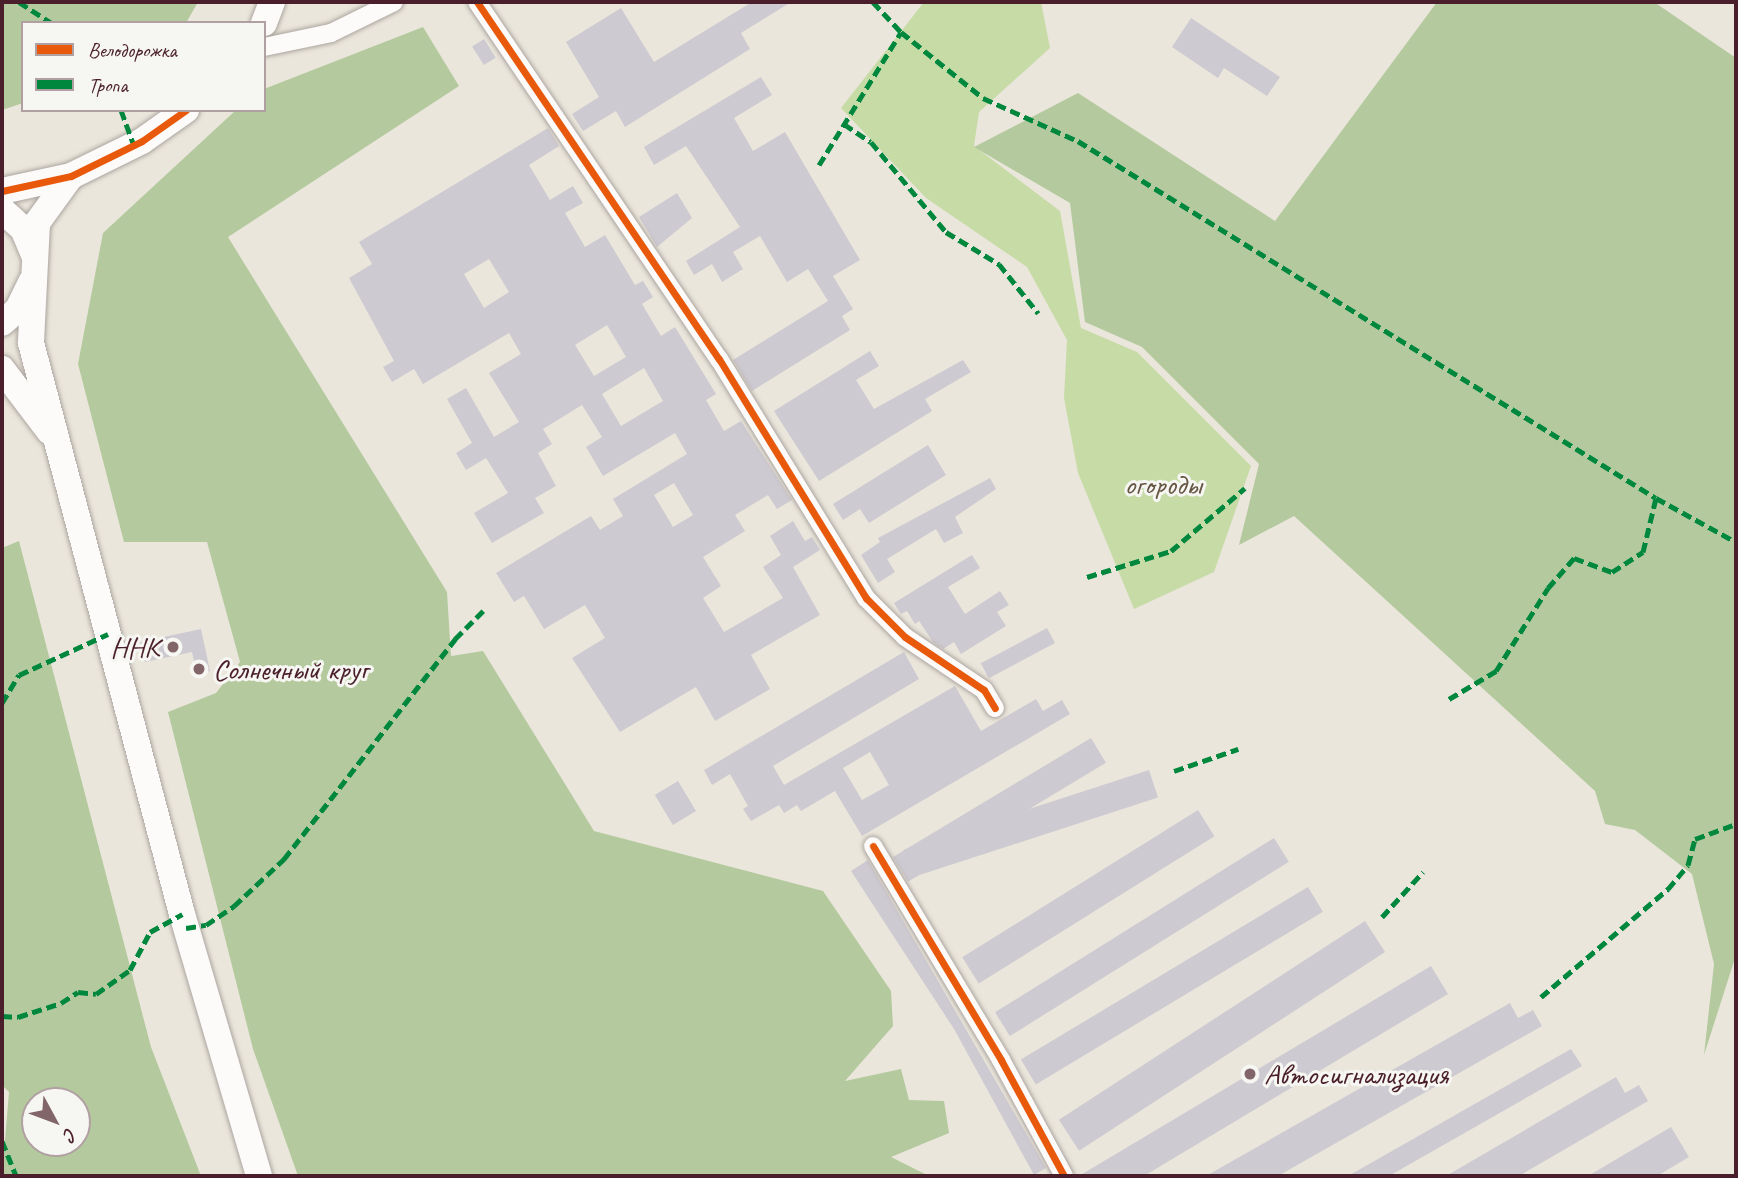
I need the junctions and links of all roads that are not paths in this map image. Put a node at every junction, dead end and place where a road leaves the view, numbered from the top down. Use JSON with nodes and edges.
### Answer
{"nodes":[{"id":1,"x":272,"y":2,"type":"edge"},
{"id":2,"x":394,"y":2,"type":"edge"},
{"id":3,"x":477,"y":2,"type":"edge"},
{"id":4,"x":265,"y":21,"type":"edge"},
{"id":5,"x":266,"y":47,"type":"edge"},
{"id":6,"x":183,"y":112,"type":"edge"},
{"id":7,"x":71,"y":176,"type":"junction"},
{"id":8,"x":2,"y":191,"type":"edge"},
{"id":9,"x":2,"y":209,"type":"edge"},
{"id":10,"x":34,"y":267,"type":"junction"},
{"id":11,"x":2,"y":323,"type":"edge"},
{"id":12,"x":2,"y":369,"type":"edge"},
{"id":13,"x":57,"y":444,"type":"junction"},
{"id":14,"x":995,"y":708,"type":"dead end"},
{"id":15,"x":873,"y":846,"type":"dead end"},
{"id":16,"x":259,"y":1176,"type":"edge"},
{"id":17,"x":1064,"y":1176,"type":"edge"}],
"edges":[{"from":1,"to":4,"type":"main road"},
{"from":2,"to":5,"type":"street"},
{"from":3,"to":14,"type":"street"},
{"from":6,"to":7,"type":"main road"},
{"from":7,"to":8,"type":"main road"},
{"from":7,"to":10,"type":"main road"},
{"from":9,"to":10,"type":"main road"},
{"from":10,"to":11,"type":"main road"},
{"from":10,"to":13,"type":"main road"},
{"from":12,"to":13,"type":"main road"},
{"from":13,"to":16,"type":"main road"},
{"from":15,"to":17,"type":"street"}]}
